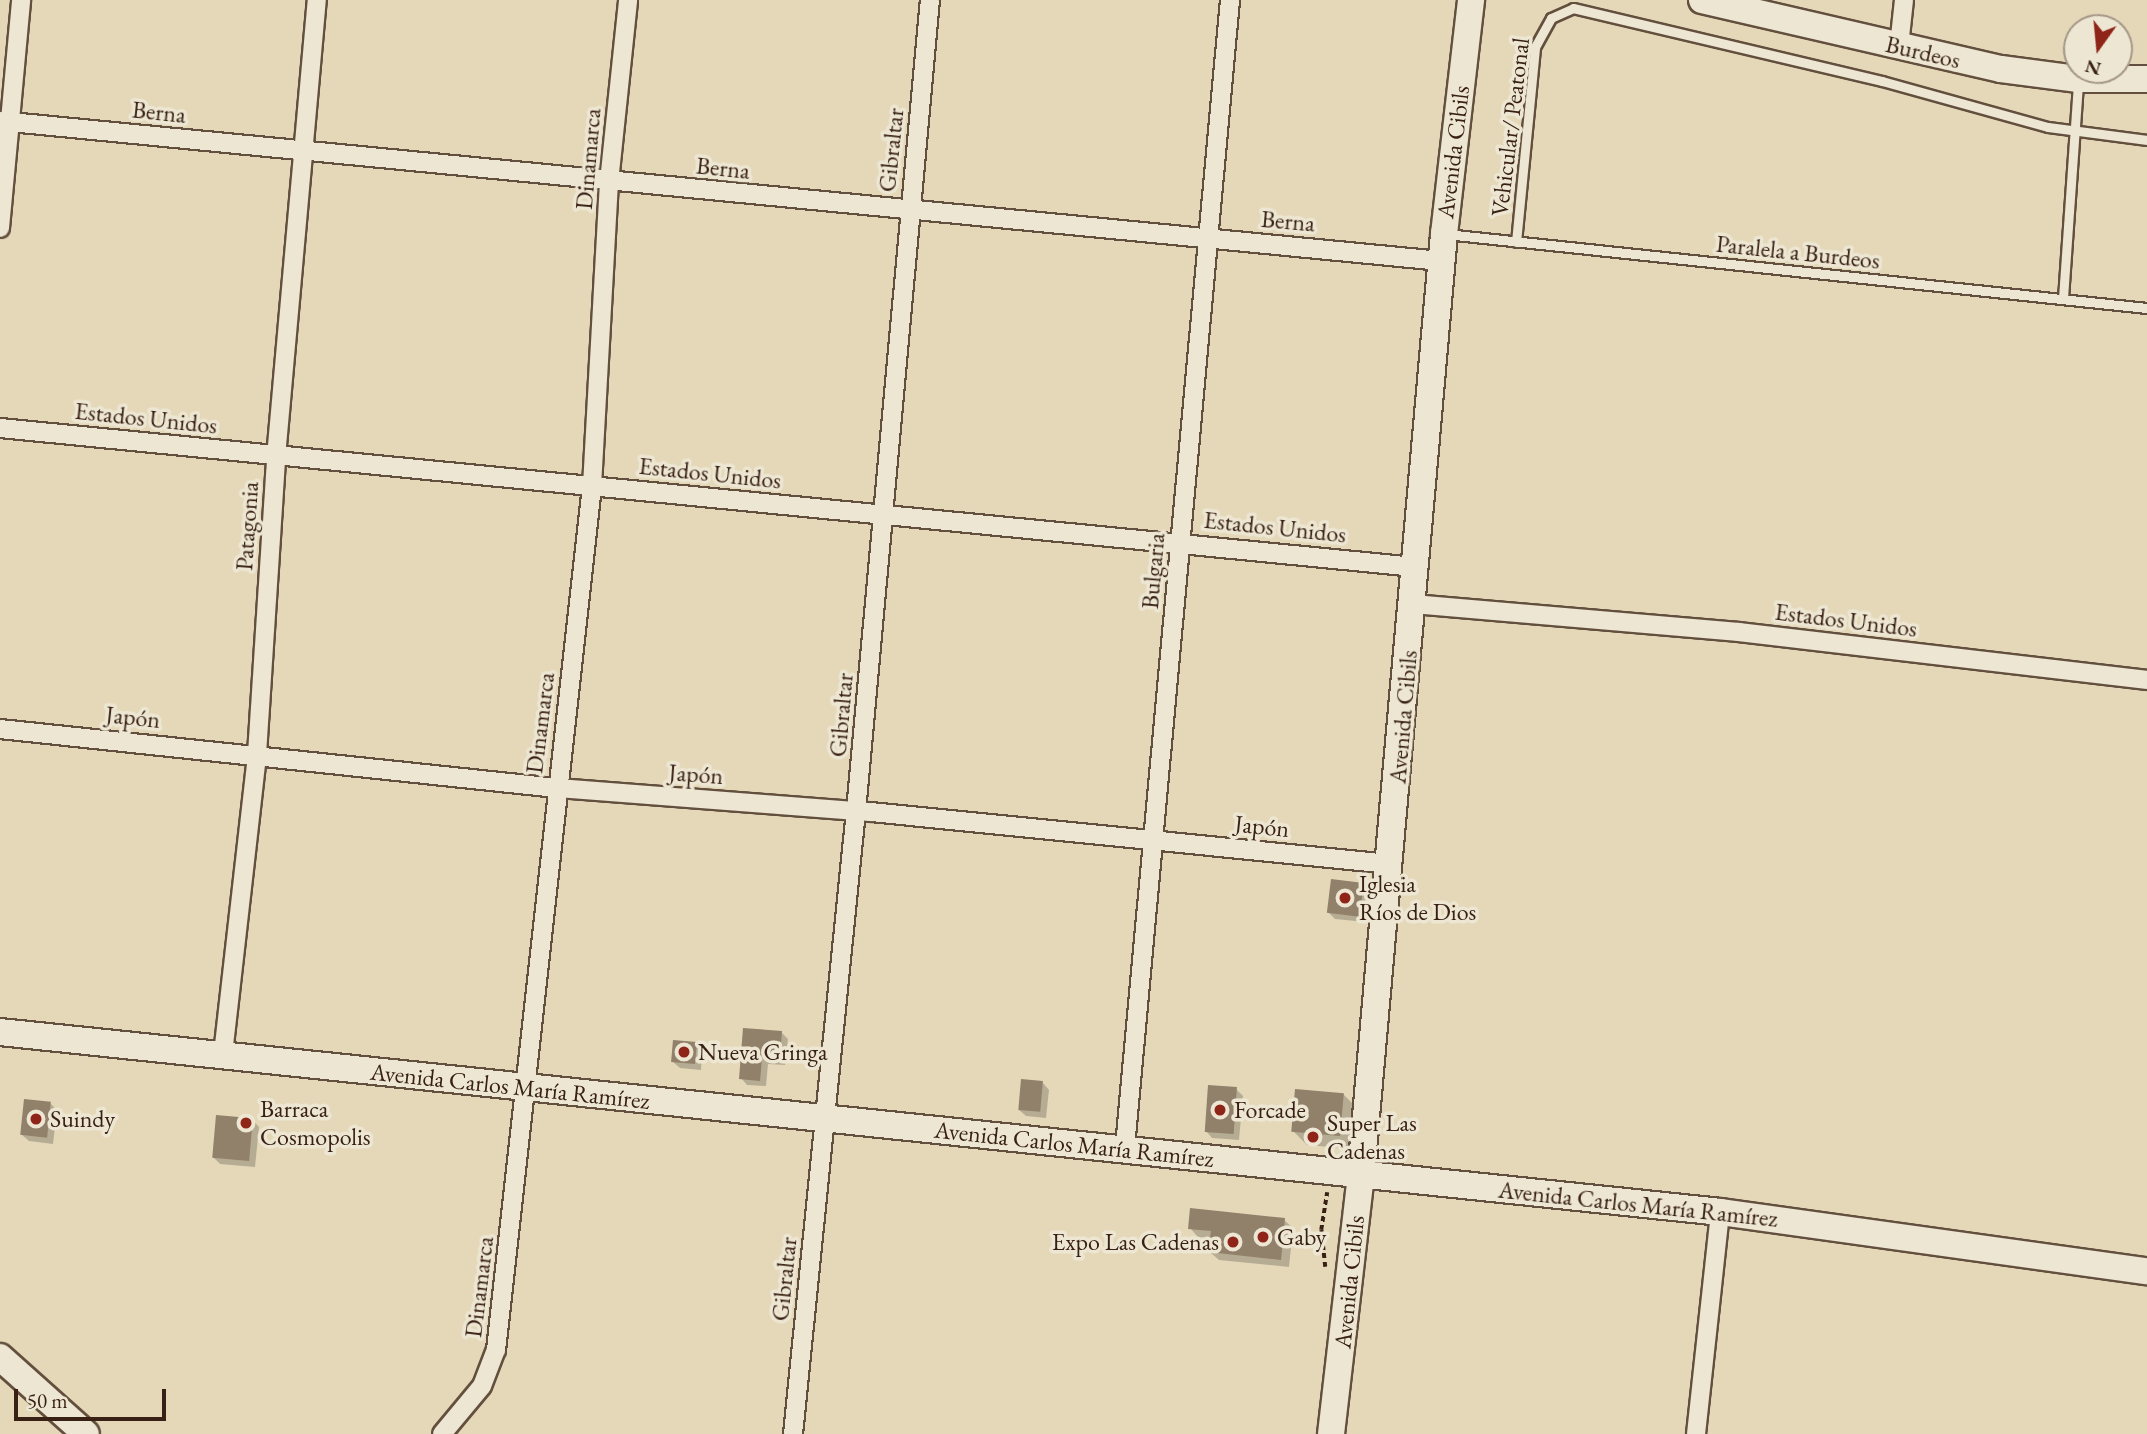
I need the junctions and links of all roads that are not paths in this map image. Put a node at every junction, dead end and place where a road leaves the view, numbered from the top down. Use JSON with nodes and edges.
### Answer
{"nodes":[{"id":1,"x":20,"y":0,"type":"edge"},
{"id":2,"x":317,"y":0,"type":"edge"},
{"id":3,"x":628,"y":0,"type":"edge"},
{"id":4,"x":930,"y":0,"type":"edge"},
{"id":5,"x":1230,"y":0,"type":"edge"},
{"id":6,"x":1471,"y":0,"type":"edge"},
{"id":7,"x":1702,"y":0,"type":"edge"},
{"id":8,"x":1904,"y":0,"type":"edge"},
{"id":9,"x":1899,"y":46,"type":"junction"},
{"id":10,"x":2063,"y":77,"type":"edge"},
{"id":11,"x":2078,"y":84,"type":"edge"},
{"id":12,"x":5,"y":121,"type":"edge"},
{"id":13,"x":2078,"y":132,"type":"junction"},
{"id":14,"x":2147,"y":140,"type":"edge"},
{"id":15,"x":302,"y":152,"type":"junction"},
{"id":16,"x":609,"y":182,"type":"junction"},
{"id":17,"x":909,"y":211,"type":"junction"},
{"id":18,"x":0,"y":228,"type":"edge"},
{"id":19,"x":1444,"y":234,"type":"junction"},
{"id":20,"x":1207,"y":239,"type":"junction"},
{"id":21,"x":1516,"y":242,"type":"junction"},
{"id":22,"x":1442,"y":261,"type":"junction"},
{"id":23,"x":2063,"y":298,"type":"junction"},
{"id":24,"x":2147,"y":308,"type":"edge"},
{"id":25,"x":0,"y":428,"type":"edge"},
{"id":26,"x":276,"y":457,"type":"junction"},
{"id":27,"x":592,"y":486,"type":"junction"},
{"id":28,"x":884,"y":515,"type":"junction"},
{"id":29,"x":1180,"y":541,"type":"junction"},
{"id":30,"x":1416,"y":567,"type":"junction"},
{"id":31,"x":1413,"y":604,"type":"junction"},
{"id":32,"x":2147,"y":680,"type":"edge"},
{"id":33,"x":0,"y":729,"type":"edge"},
{"id":34,"x":257,"y":754,"type":"junction"},
{"id":35,"x":557,"y":788,"type":"junction"},
{"id":36,"x":856,"y":811,"type":"junction"},
{"id":37,"x":1154,"y":839,"type":"junction"},
{"id":38,"x":1389,"y":864,"type":"junction"},
{"id":39,"x":0,"y":1032,"type":"edge"},
{"id":40,"x":223,"y":1054,"type":"junction"},
{"id":41,"x":528,"y":1088,"type":"junction"},
{"id":42,"x":825,"y":1120,"type":"junction"},
{"id":43,"x":1125,"y":1147,"type":"junction"},
{"id":44,"x":1349,"y":1172,"type":"junction"},
{"id":45,"x":1720,"y":1212,"type":"junction"},
{"id":46,"x":2147,"y":1271,"type":"edge"},
{"id":47,"x":0,"y":1357,"type":"edge"},
{"id":48,"x":86,"y":1434,"type":"edge"},
{"id":49,"x":442,"y":1434,"type":"edge"},
{"id":50,"x":793,"y":1434,"type":"edge"},
{"id":51,"x":1331,"y":1434,"type":"edge"},
{"id":52,"x":1696,"y":1434,"type":"edge"}],
"edges":[{"from":1,"to":12,"type":"street"},
{"from":2,"to":15,"type":"street","name":"Patagonia"},
{"from":3,"to":16,"type":"street","name":"Dinamarca"},
{"from":4,"to":17,"type":"street","name":"Gibraltar"},
{"from":5,"to":20,"type":"street","name":"Bulgaria"},
{"from":6,"to":19,"type":"street","name":"Avenida Cibils"},
{"from":7,"to":9,"type":"street","name":"Burdeos"},
{"from":8,"to":9,"type":"street"},
{"from":9,"to":10,"type":"street","name":"Burdeos"},
{"from":11,"to":13,"type":"lane"},
{"from":12,"to":15,"type":"street","name":"Berna"},
{"from":12,"to":18,"type":"street"},
{"from":13,"to":14,"type":"lane"},
{"from":13,"to":21,"type":"lane","name":"Vehicular/ Peatonal"},
{"from":13,"to":23,"type":"lane"},
{"from":15,"to":16,"type":"street","name":"Berna"},
{"from":15,"to":26,"type":"street","name":"Patagonia"},
{"from":16,"to":17,"type":"street","name":"Berna"},
{"from":16,"to":27,"type":"street","name":"Dinamarca"},
{"from":17,"to":20,"type":"street","name":"Berna"},
{"from":17,"to":28,"type":"street","name":"Gibraltar"},
{"from":19,"to":21,"type":"lane","name":"Paralela a Burdeos"},
{"from":19,"to":22,"type":"street","name":"Avenida Cibils"},
{"from":20,"to":22,"type":"street","name":"Berna"},
{"from":20,"to":29,"type":"street","name":"Bulgaria"},
{"from":21,"to":23,"type":"lane","name":"Paralela a Burdeos"},
{"from":22,"to":30,"type":"street","name":"Avenida Cibils"},
{"from":23,"to":24,"type":"lane","name":"Paralela a Burdeos"},
{"from":25,"to":26,"type":"street","name":"Estados Unidos"},
{"from":26,"to":27,"type":"street","name":"Estados Unidos"},
{"from":26,"to":34,"type":"street","name":"Patagonia"},
{"from":27,"to":28,"type":"street","name":"Estados Unidos"},
{"from":27,"to":35,"type":"street","name":"Dinamarca"},
{"from":28,"to":29,"type":"street","name":"Estados Unidos"},
{"from":28,"to":36,"type":"street","name":"Gibraltar"},
{"from":29,"to":30,"type":"street","name":"Estados Unidos"},
{"from":29,"to":37,"type":"street","name":"Bulgaria"},
{"from":30,"to":31,"type":"street","name":"Avenida Cibils"},
{"from":31,"to":32,"type":"street","name":"Estados Unidos"},
{"from":31,"to":38,"type":"street","name":"Avenida Cibils"},
{"from":33,"to":34,"type":"street","name":"Japón"},
{"from":34,"to":35,"type":"street","name":"Japón"},
{"from":34,"to":40,"type":"street","name":"Patagonia"},
{"from":35,"to":36,"type":"street","name":"Japón"},
{"from":35,"to":41,"type":"street","name":"Dinamarca"},
{"from":36,"to":37,"type":"street","name":"Japón"},
{"from":36,"to":42,"type":"street","name":"Gibraltar"},
{"from":37,"to":38,"type":"street","name":"Japón"},
{"from":37,"to":43,"type":"street","name":"Bulgaria"},
{"from":38,"to":44,"type":"street","name":"Avenida Cibils"},
{"from":39,"to":40,"type":"street","name":"Avenida Carlos María Ramírez"},
{"from":40,"to":41,"type":"street","name":"Avenida Carlos María Ramírez"},
{"from":41,"to":42,"type":"street","name":"Avenida Carlos María Ramírez"},
{"from":41,"to":49,"type":"street","name":"Dinamarca"},
{"from":42,"to":43,"type":"street","name":"Avenida Carlos María Ramírez"},
{"from":42,"to":50,"type":"street","name":"Gibraltar"},
{"from":43,"to":44,"type":"street","name":"Avenida Carlos María Ramírez"},
{"from":44,"to":45,"type":"street","name":"Avenida Carlos María Ramírez"},
{"from":44,"to":51,"type":"street","name":"Avenida Cibils"},
{"from":45,"to":46,"type":"street","name":"Avenida Carlos María Ramírez"},
{"from":45,"to":52,"type":"street"},
{"from":47,"to":48,"type":"street"}]}
